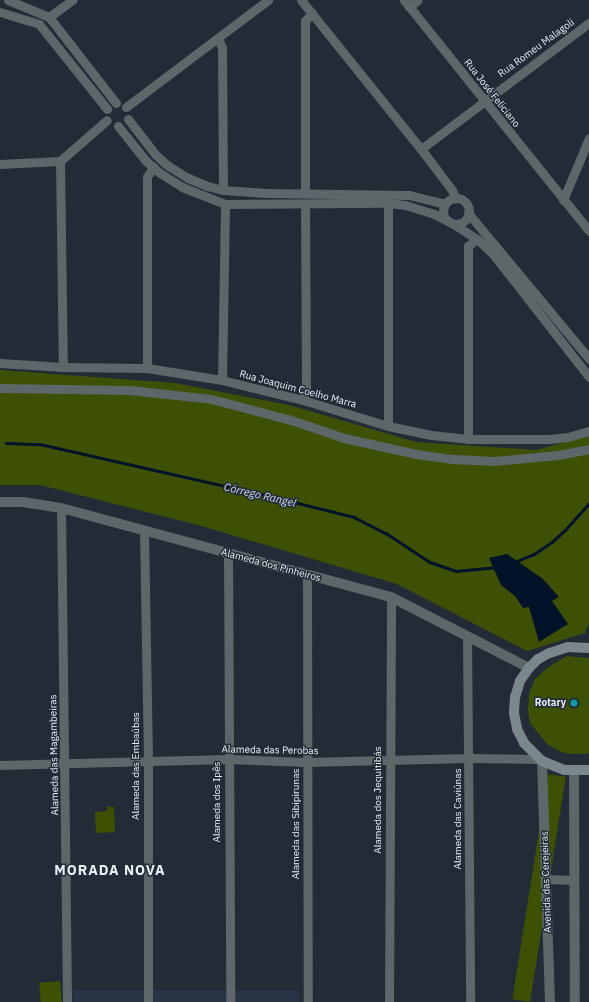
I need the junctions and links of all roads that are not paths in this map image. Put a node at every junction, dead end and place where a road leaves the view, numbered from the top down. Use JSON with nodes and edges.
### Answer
{"nodes":[{"id":1,"x":8,"y":0,"type":"edge"},
{"id":2,"x":72,"y":0,"type":"edge"},
{"id":3,"x":268,"y":0,"type":"edge"},
{"id":4,"x":301,"y":0,"type":"edge"},
{"id":5,"x":418,"y":0,"type":"edge"},
{"id":6,"x":407,"y":3,"type":"edge"},
{"id":7,"x":0,"y":12,"type":"edge"},
{"id":8,"x":312,"y":13,"type":"junction"},
{"id":9,"x":50,"y":17,"type":"junction"},
{"id":10,"x":589,"y":23,"type":"edge"},
{"id":11,"x":66,"y":38,"type":"junction"},
{"id":12,"x":218,"y":38,"type":"junction"},
{"id":13,"x":57,"y":45,"type":"junction"},
{"id":14,"x":484,"y":100,"type":"junction"},
{"id":15,"x":116,"y":103,"type":"junction"},
{"id":16,"x":126,"y":107,"type":"junction"},
{"id":17,"x":107,"y":109,"type":"junction"},
{"id":18,"x":128,"y":119,"type":"junction"},
{"id":19,"x":107,"y":120,"type":"junction"},
{"id":20,"x":118,"y":126,"type":"junction"},
{"id":21,"x":589,"y":138,"type":"edge"},
{"id":22,"x":421,"y":149,"type":"junction"},
{"id":23,"x":60,"y":162,"type":"junction"},
{"id":24,"x":0,"y":164,"type":"edge"},
{"id":25,"x":153,"y":167,"type":"junction"},
{"id":26,"x":223,"y":190,"type":"junction"},
{"id":27,"x":305,"y":193,"type":"junction"},
{"id":28,"x":455,"y":198,"type":"junction"},
{"id":29,"x":563,"y":200,"type":"junction"},
{"id":30,"x":388,"y":203,"type":"junction"},
{"id":31,"x":225,"y":204,"type":"junction"},
{"id":32,"x":305,"y":204,"type":"junction"},
{"id":33,"x":444,"y":204,"type":"junction"},
{"id":34,"x":468,"y":213,"type":"junction"},
{"id":35,"x":450,"y":222,"type":"junction"},
{"id":36,"x":589,"y":231,"type":"edge"},
{"id":37,"x":477,"y":239,"type":"junction"},
{"id":38,"x":589,"y":359,"type":"edge"},
{"id":39,"x":0,"y":363,"type":"edge"},
{"id":40,"x":63,"y":367,"type":"junction"},
{"id":41,"x":147,"y":368,"type":"junction"},
{"id":42,"x":589,"y":377,"type":"edge"},
{"id":43,"x":222,"y":380,"type":"junction"},
{"id":44,"x":0,"y":388,"type":"edge"},
{"id":45,"x":303,"y":400,"type":"junction"},
{"id":46,"x":388,"y":426,"type":"junction"},
{"id":47,"x":589,"y":431,"type":"edge"},
{"id":48,"x":574,"y":435,"type":"junction"},
{"id":49,"x":468,"y":439,"type":"junction"},
{"id":50,"x":589,"y":449,"type":"edge"},
{"id":51,"x":576,"y":452,"type":"junction"},
{"id":52,"x":0,"y":502,"type":"edge"},
{"id":53,"x":60,"y":508,"type":"junction"},
{"id":54,"x":144,"y":530,"type":"junction"},
{"id":55,"x":228,"y":553,"type":"junction"},
{"id":56,"x":307,"y":574,"type":"junction"},
{"id":57,"x":391,"y":597,"type":"junction"},
{"id":58,"x":467,"y":636,"type":"junction"},
{"id":59,"x":589,"y":648,"type":"edge"},
{"id":60,"x":529,"y":668,"type":"junction"},
{"id":61,"x":468,"y":758,"type":"junction"},
{"id":62,"x":228,"y":759,"type":"junction"},
{"id":63,"x":148,"y":760,"type":"junction"},
{"id":64,"x":389,"y":760,"type":"junction"},
{"id":65,"x":541,"y":760,"type":"junction"},
{"id":66,"x":306,"y":762,"type":"junction"},
{"id":67,"x":65,"y":764,"type":"junction"},
{"id":68,"x":0,"y":765,"type":"edge"},
{"id":69,"x":589,"y":770,"type":"edge"},
{"id":70,"x":574,"y":772,"type":"junction"},
{"id":71,"x":546,"y":879,"type":"junction"},
{"id":72,"x":574,"y":880,"type":"junction"},
{"id":73,"x":68,"y":1002,"type":"edge"},
{"id":74,"x":148,"y":1002,"type":"edge"},
{"id":75,"x":230,"y":1002,"type":"edge"},
{"id":76,"x":308,"y":1002,"type":"edge"},
{"id":77,"x":389,"y":1002,"type":"edge"},
{"id":78,"x":470,"y":1002,"type":"edge"},
{"id":79,"x":550,"y":1002,"type":"edge"},
{"id":80,"x":575,"y":1002,"type":"edge"}],
"edges":[{"from":1,"to":9,"type":"street"},
{"from":2,"to":9,"type":"street"},
{"from":3,"to":12,"type":"street"},
{"from":4,"to":8,"type":"street"},
{"from":5,"to":6,"type":"street"},
{"from":6,"to":14,"type":"street","name":"Rua José Feliciano"},
{"from":7,"to":13,"type":"street"},
{"from":8,"to":22,"type":"street"},
{"from":8,"to":27,"type":"street"},
{"from":9,"to":11,"type":"street"},
{"from":10,"to":14,"type":"street","name":"Rua Romeu Malagoli"},
{"from":11,"to":13,"type":"street"},
{"from":11,"to":15,"type":"street"},
{"from":12,"to":16,"type":"street"},
{"from":12,"to":26,"type":"street"},
{"from":13,"to":17,"type":"street"},
{"from":14,"to":22,"type":"street","name":"Rua Romeu Malagoli"},
{"from":14,"to":29,"type":"street","name":"Rua José Feliciano"},
{"from":15,"to":16,"type":"street"},
{"from":15,"to":17,"type":"street"},
{"from":16,"to":18,"type":"street"},
{"from":17,"to":19,"type":"street"},
{"from":18,"to":20,"type":"street"},
{"from":18,"to":26,"type":"street"},
{"from":19,"to":20,"type":"street"},
{"from":19,"to":23,"type":"street"},
{"from":20,"to":25,"type":"street"},
{"from":21,"to":29,"type":"street"},
{"from":22,"to":28,"type":"street"},
{"from":23,"to":24,"type":"street"},
{"from":23,"to":40,"type":"street"},
{"from":25,"to":31,"type":"street"},
{"from":25,"to":41,"type":"street"},
{"from":26,"to":27,"type":"street"},
{"from":27,"to":33,"type":"street"},
{"from":28,"to":33,"type":"street"},
{"from":28,"to":34,"type":"street"},
{"from":29,"to":36,"type":"street","name":"Rua José Feliciano"},
{"from":30,"to":32,"type":"street"},
{"from":30,"to":35,"type":"street"},
{"from":30,"to":46,"type":"street"},
{"from":31,"to":32,"type":"street"},
{"from":31,"to":43,"type":"street"},
{"from":32,"to":45,"type":"street"},
{"from":33,"to":35,"type":"street"},
{"from":34,"to":35,"type":"street"},
{"from":34,"to":38,"type":"street"},
{"from":35,"to":37,"type":"street"},
{"from":37,"to":42,"type":"street"},
{"from":37,"to":49,"type":"street"},
{"from":39,"to":40,"type":"street","name":"Rua Joaquim Coelho Marra"},
{"from":40,"to":41,"type":"street","name":"Rua Joaquim Coelho Marra"},
{"from":41,"to":43,"type":"street","name":"Rua Joaquim Coelho Marra"},
{"from":43,"to":45,"type":"street","name":"Rua Joaquim Coelho Marra"},
{"from":44,"to":51,"type":"street"},
{"from":45,"to":46,"type":"street","name":"Rua Joaquim Coelho Marra"},
{"from":46,"to":49,"type":"street","name":"Rua Joaquim Coelho Marra"},
{"from":47,"to":48,"type":"street","name":"Rua Joaquim Coelho Marra"},
{"from":48,"to":49,"type":"street","name":"Rua Joaquim Coelho Marra"},
{"from":48,"to":51,"type":"street"},
{"from":50,"to":51,"type":"street"},
{"from":52,"to":53,"type":"street","name":"Alameda dos Pinheiros"},
{"from":53,"to":54,"type":"street","name":"Alameda dos Pinheiros"},
{"from":53,"to":67,"type":"street","name":"Alameda das Magambeiras"},
{"from":54,"to":55,"type":"street","name":"Alameda dos Pinheiros"},
{"from":54,"to":63,"type":"street","name":"Alameda das Embaúbas"},
{"from":55,"to":56,"type":"street","name":"Alameda dos Pinheiros"},
{"from":55,"to":62,"type":"street","name":"Alameda dos Ipês"},
{"from":56,"to":57,"type":"street","name":"Alameda dos Pinheiros"},
{"from":56,"to":66,"type":"street","name":"Alameda das Sibipirunas"},
{"from":57,"to":58,"type":"street","name":"Alameda dos Pinheiros"},
{"from":57,"to":64,"type":"street","name":"Alameda dos Jequitibás"},
{"from":58,"to":60,"type":"street","name":"Alameda dos Pinheiros"},
{"from":58,"to":61,"type":"street","name":"Alameda das Caviúnas"},
{"from":59,"to":60,"type":"main road"},
{"from":60,"to":65,"type":"main road"},
{"from":61,"to":64,"type":"street","name":"Alameda das Perobas"},
{"from":61,"to":65,"type":"street","name":"Alameda das Perobas"},
{"from":61,"to":78,"type":"street","name":"Alameda das Caviúnas"},
{"from":62,"to":63,"type":"street","name":"Alameda das Perobas"},
{"from":62,"to":66,"type":"street","name":"Alameda das Perobas"},
{"from":62,"to":75,"type":"street","name":"Alameda dos Ipês"},
{"from":63,"to":67,"type":"street","name":"Alameda das Perobas"},
{"from":63,"to":74,"type":"street","name":"Alameda das Embaúbas"},
{"from":64,"to":66,"type":"street","name":"Alameda das Perobas"},
{"from":64,"to":77,"type":"street","name":"Alameda dos Jequitibás"},
{"from":65,"to":70,"type":"main road"},
{"from":65,"to":71,"type":"street","name":"Avenida das Cerejeiras"},
{"from":66,"to":76,"type":"street","name":"Alameda das Sibipirunas"},
{"from":67,"to":68,"type":"street","name":"Alameda das Perobas"},
{"from":67,"to":73,"type":"street","name":"Alameda das Magambeiras"},
{"from":69,"to":70,"type":"main road"},
{"from":70,"to":72,"type":"street"},
{"from":71,"to":72,"type":"street"},
{"from":71,"to":79,"type":"street","name":"Avenida das Cerejeiras"},
{"from":72,"to":80,"type":"street"}]}
